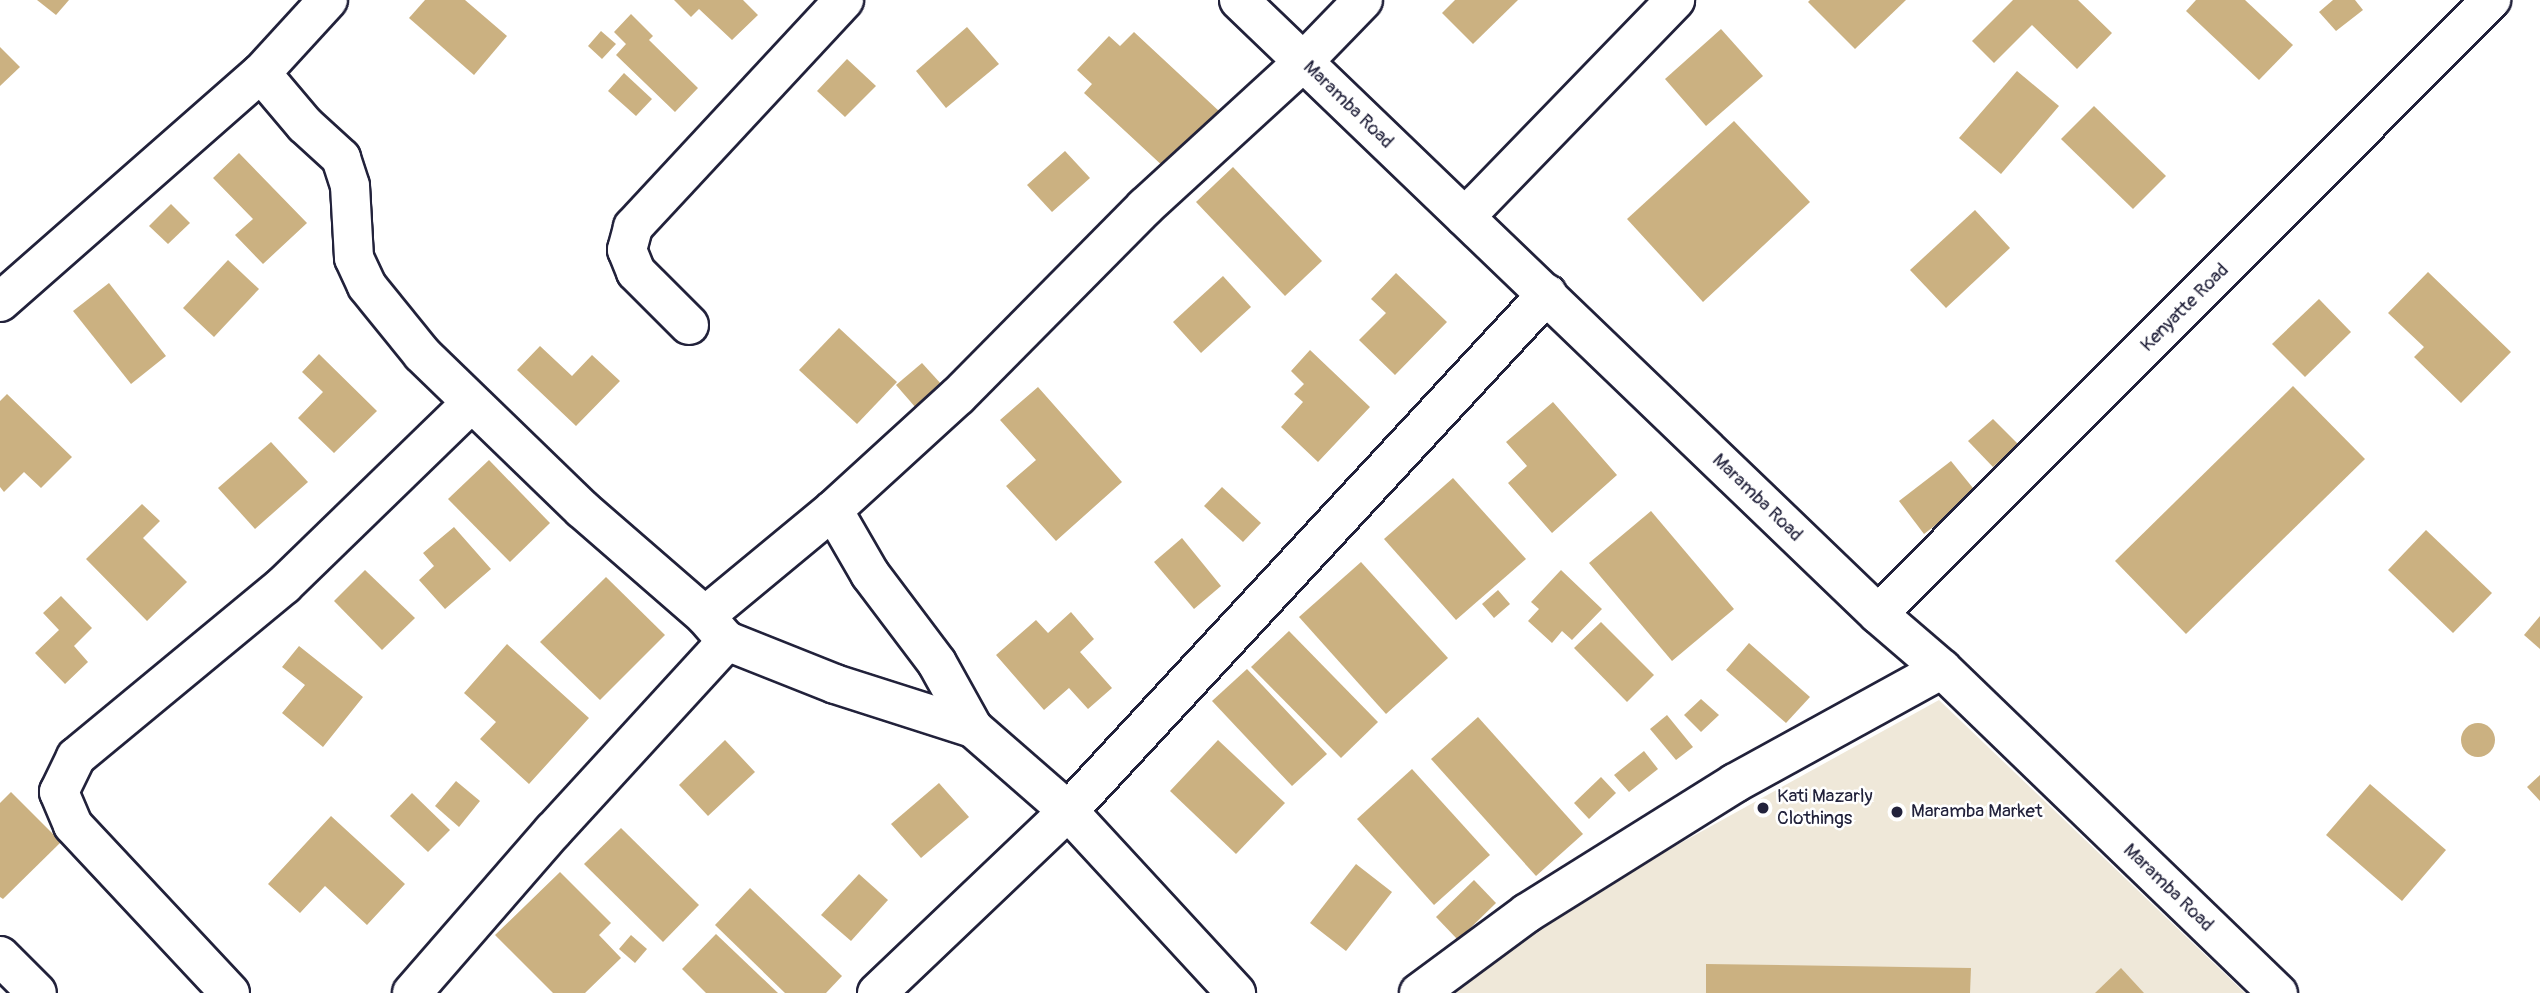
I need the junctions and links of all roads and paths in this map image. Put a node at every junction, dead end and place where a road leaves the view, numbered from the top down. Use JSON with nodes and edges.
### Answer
{"nodes":[{"id":1,"x":328,"y":0,"type":"edge"},
{"id":2,"x":844,"y":0,"type":"edge"},
{"id":3,"x":1239,"y":0,"type":"edge"},
{"id":4,"x":1363,"y":0,"type":"edge"},
{"id":5,"x":1675,"y":0,"type":"edge"},
{"id":6,"x":2491,"y":0,"type":"edge"},
{"id":7,"x":1303,"y":62,"type":"junction"},
{"id":8,"x":261,"y":73,"type":"junction"},
{"id":9,"x":1465,"y":217,"type":"junction"},
{"id":10,"x":1547,"y":294,"type":"junction"},
{"id":11,"x":0,"y":302,"type":"edge"},
{"id":12,"x":689,"y":325,"type":"dead end"},
{"id":13,"x":471,"y":403,"type":"junction"},
{"id":14,"x":833,"y":510,"type":"junction"},
{"id":15,"x":1878,"y":614,"type":"junction"},
{"id":16,"x":716,"y":628,"type":"junction"},
{"id":17,"x":1942,"y":668,"type":"junction"},
{"id":18,"x":973,"y":728,"type":"junction"},
{"id":19,"x":1068,"y":811,"type":"junction"},
{"id":20,"x":0,"y":956,"type":"edge"},
{"id":21,"x":37,"y":993,"type":"edge"},
{"id":22,"x":230,"y":993,"type":"edge"},
{"id":23,"x":412,"y":993,"type":"edge"},
{"id":24,"x":877,"y":993,"type":"edge"},
{"id":25,"x":1236,"y":993,"type":"edge"},
{"id":26,"x":1419,"y":993,"type":"edge"},
{"id":27,"x":2278,"y":993,"type":"edge"}],
"edges":[{"from":1,"to":8,"type":"street"},
{"from":2,"to":12,"type":"street"},
{"from":3,"to":7,"type":"street","name":"Maramba Road"},
{"from":4,"to":7,"type":"street"},
{"from":5,"to":9,"type":"street"},
{"from":6,"to":15,"type":"street","name":"Kenyatte Road"},
{"from":7,"to":9,"type":"street","name":"Maramba Road"},
{"from":7,"to":14,"type":"street"},
{"from":8,"to":11,"type":"street"},
{"from":8,"to":13,"type":"street"},
{"from":9,"to":10,"type":"street","name":"Maramba Road"},
{"from":10,"to":15,"type":"street","name":"Maramba Road"},
{"from":10,"to":19,"type":"street"},
{"from":13,"to":16,"type":"street"},
{"from":13,"to":22,"type":"street"},
{"from":14,"to":16,"type":"street"},
{"from":14,"to":18,"type":"street"},
{"from":15,"to":17,"type":"street","name":"Maramba Road"},
{"from":16,"to":18,"type":"street"},
{"from":16,"to":23,"type":"street"},
{"from":17,"to":26,"type":"street"},
{"from":17,"to":27,"type":"street","name":"Maramba Road"},
{"from":18,"to":19,"type":"street"},
{"from":19,"to":24,"type":"street"},
{"from":19,"to":25,"type":"street"},
{"from":20,"to":21,"type":"street"}]}
